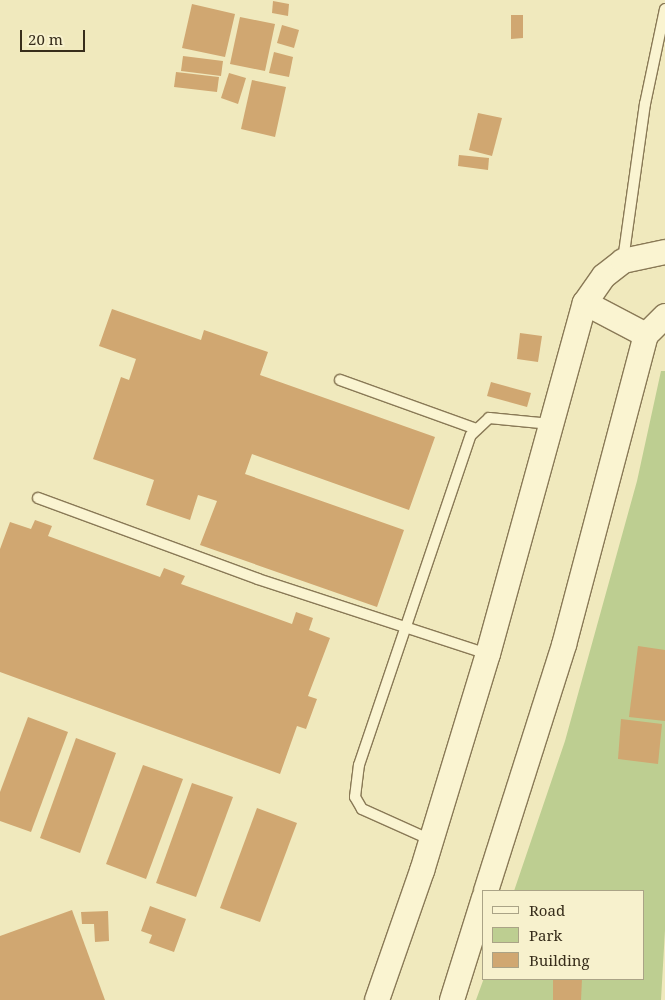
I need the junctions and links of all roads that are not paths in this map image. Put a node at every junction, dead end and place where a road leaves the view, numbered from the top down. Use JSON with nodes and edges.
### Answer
{"nodes":[{"id":1,"x":665,"y":9,"type":"edge"},
{"id":2,"x":665,"y":252,"type":"edge"},
{"id":3,"x":623,"y":262,"type":"junction"},
{"id":4,"x":585,"y":303,"type":"junction"},
{"id":5,"x":665,"y":316,"type":"edge"},
{"id":6,"x":646,"y":335,"type":"junction"},
{"id":7,"x":340,"y":380,"type":"dead end"},
{"id":8,"x":553,"y":424,"type":"junction"},
{"id":9,"x":476,"y":429,"type":"junction"},
{"id":10,"x":38,"y":498,"type":"dead end"},
{"id":11,"x":403,"y":628,"type":"junction"},
{"id":12,"x":488,"y":654,"type":"junction"},
{"id":13,"x":431,"y":840,"type":"junction"},
{"id":14,"x":486,"y":890,"type":"edge"},
{"id":15,"x":482,"y":904,"type":"edge"},
{"id":16,"x":377,"y":1000,"type":"edge"},
{"id":17,"x":452,"y":1000,"type":"edge"}],
"edges":[{"from":1,"to":3,"type":"lane"},
{"from":2,"to":3,"type":"street"},
{"from":3,"to":4,"type":"street"},
{"from":4,"to":6,"type":"street"},
{"from":4,"to":8,"type":"street"},
{"from":5,"to":6,"type":"street"},
{"from":6,"to":14,"type":"street"},
{"from":7,"to":9,"type":"lane"},
{"from":8,"to":9,"type":"lane"},
{"from":8,"to":12,"type":"street"},
{"from":9,"to":11,"type":"lane"},
{"from":10,"to":11,"type":"lane"},
{"from":11,"to":12,"type":"lane"},
{"from":11,"to":13,"type":"lane"},
{"from":12,"to":13,"type":"street"},
{"from":13,"to":16,"type":"street"},
{"from":15,"to":17,"type":"street"}]}
